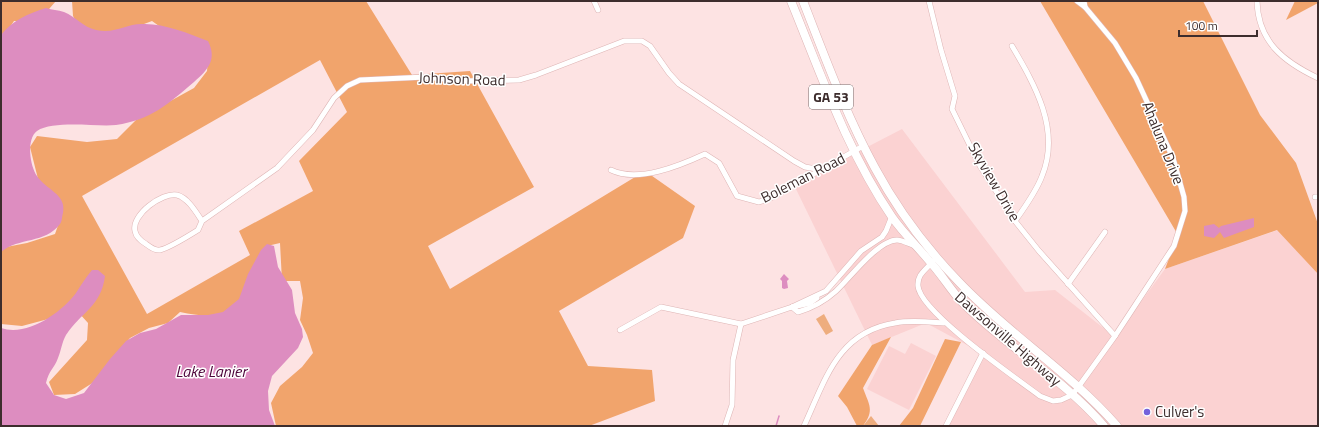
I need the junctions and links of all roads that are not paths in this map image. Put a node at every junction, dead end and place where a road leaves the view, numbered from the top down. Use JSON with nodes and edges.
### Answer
{"nodes":[{"id":1,"x":594,"y":1,"type":"edge"},
{"id":2,"x":791,"y":1,"type":"edge"},
{"id":3,"x":803,"y":1,"type":"edge"},
{"id":4,"x":929,"y":1,"type":"edge"},
{"id":5,"x":1077,"y":1,"type":"edge"},
{"id":6,"x":1257,"y":1,"type":"edge"},
{"id":7,"x":1085,"y":4,"type":"edge"},
{"id":8,"x":598,"y":10,"type":"dead end"},
{"id":9,"x":1012,"y":46,"type":"dead end"},
{"id":10,"x":1318,"y":78,"type":"edge"},
{"id":11,"x":863,"y":146,"type":"junction"},
{"id":12,"x":854,"y":152,"type":"junction"},
{"id":13,"x":611,"y":170,"type":"dead end"},
{"id":14,"x":822,"y":170,"type":"junction"},
{"id":15,"x":892,"y":216,"type":"junction"},
{"id":16,"x":202,"y":221,"type":"junction"},
{"id":17,"x":1015,"y":221,"type":"junction"},
{"id":18,"x":1105,"y":232,"type":"dead end"},
{"id":19,"x":871,"y":244,"type":"junction"},
{"id":20,"x":916,"y":246,"type":"junction"},
{"id":21,"x":877,"y":251,"type":"junction"},
{"id":22,"x":934,"y":260,"type":"junction"},
{"id":23,"x":1068,"y":284,"type":"junction"},
{"id":24,"x":828,"y":289,"type":"junction"},
{"id":25,"x":833,"y":294,"type":"junction"},
{"id":26,"x":810,"y":304,"type":"junction"},
{"id":27,"x":792,"y":307,"type":"junction"},
{"id":28,"x":944,"y":323,"type":"junction"},
{"id":29,"x":741,"y":324,"type":"junction"},
{"id":30,"x":620,"y":330,"type":"dead end"},
{"id":31,"x":1115,"y":336,"type":"junction"},
{"id":32,"x":983,"y":353,"type":"junction"},
{"id":33,"x":1079,"y":386,"type":"junction"},
{"id":34,"x":1072,"y":394,"type":"junction"},
{"id":35,"x":725,"y":426,"type":"edge"},
{"id":36,"x":804,"y":426,"type":"edge"},
{"id":37,"x":946,"y":426,"type":"edge"},
{"id":38,"x":1104,"y":426,"type":"edge"},
{"id":39,"x":1117,"y":426,"type":"edge"}],
"edges":[{"from":1,"to":8,"type":"street"},
{"from":2,"to":12,"type":"main road","name":"Dawsonville Highway","number":"GA 53"},
{"from":3,"to":11,"type":"main road","name":"Dawsonville Highway","number":"GA 53"},
{"from":4,"to":17,"type":"street","name":"Skyview Drive"},
{"from":5,"to":7,"type":"street","name":"Ahaluna Drive"},
{"from":6,"to":10,"type":"street"},
{"from":7,"to":31,"type":"street","name":"Ahaluna Drive"},
{"from":9,"to":17,"type":"street"},
{"from":11,"to":12,"type":"street","name":"Boleman Road"},
{"from":11,"to":22,"type":"main road","name":"Dawsonville Highway","number":"GA 53"},
{"from":12,"to":14,"type":"street","name":"Boleman Road"},
{"from":12,"to":15,"type":"main road","name":"Dawsonville Highway","number":"GA 53"},
{"from":13,"to":14,"type":"street","name":"Boleman Road"},
{"from":14,"to":16,"type":"street","name":"Johnson Road"},
{"from":15,"to":19,"type":"street"},
{"from":15,"to":20,"type":"main road","name":"Dawsonville Highway","number":"GA 53"},
{"from":16,"to":16,"type":"street","name":"Johnson Road"},
{"from":17,"to":23,"type":"street","name":"Skyview Drive"},
{"from":18,"to":23,"type":"street"},
{"from":19,"to":21,"type":"street"},
{"from":19,"to":24,"type":"street"},
{"from":20,"to":21,"type":"street"},
{"from":20,"to":22,"type":"main road","name":"Dawsonville Highway","number":"GA 53"},
{"from":21,"to":25,"type":"street"},
{"from":22,"to":28,"type":"street","name":"Dawsonville Highway"},
{"from":22,"to":33,"type":"main road","number":"GA 53"},
{"from":22,"to":34,"type":"main road","name":"Dawsonville Highway","number":"GA 53"},
{"from":23,"to":31,"type":"street","name":"Skyview Drive"},
{"from":24,"to":25,"type":"street"},
{"from":24,"to":26,"type":"street"},
{"from":25,"to":26,"type":"street"},
{"from":26,"to":27,"type":"street"},
{"from":26,"to":27,"type":"street"},
{"from":27,"to":29,"type":"street"},
{"from":28,"to":32,"type":"street","name":"Dawsonville Highway"},
{"from":28,"to":36,"type":"street"},
{"from":29,"to":30,"type":"street"},
{"from":29,"to":35,"type":"street"},
{"from":31,"to":33,"type":"street","name":"Ahaluna Drive"},
{"from":32,"to":34,"type":"street","name":"Dawsonville Highway"},
{"from":32,"to":37,"type":"street"},
{"from":33,"to":34,"type":"street","name":"Ahaluna Drive"},
{"from":33,"to":39,"type":"main road","name":"Dawsonville Highway","number":"GA 53"},
{"from":34,"to":38,"type":"main road","name":"Dawsonville Highway","number":"GA 53"}]}
